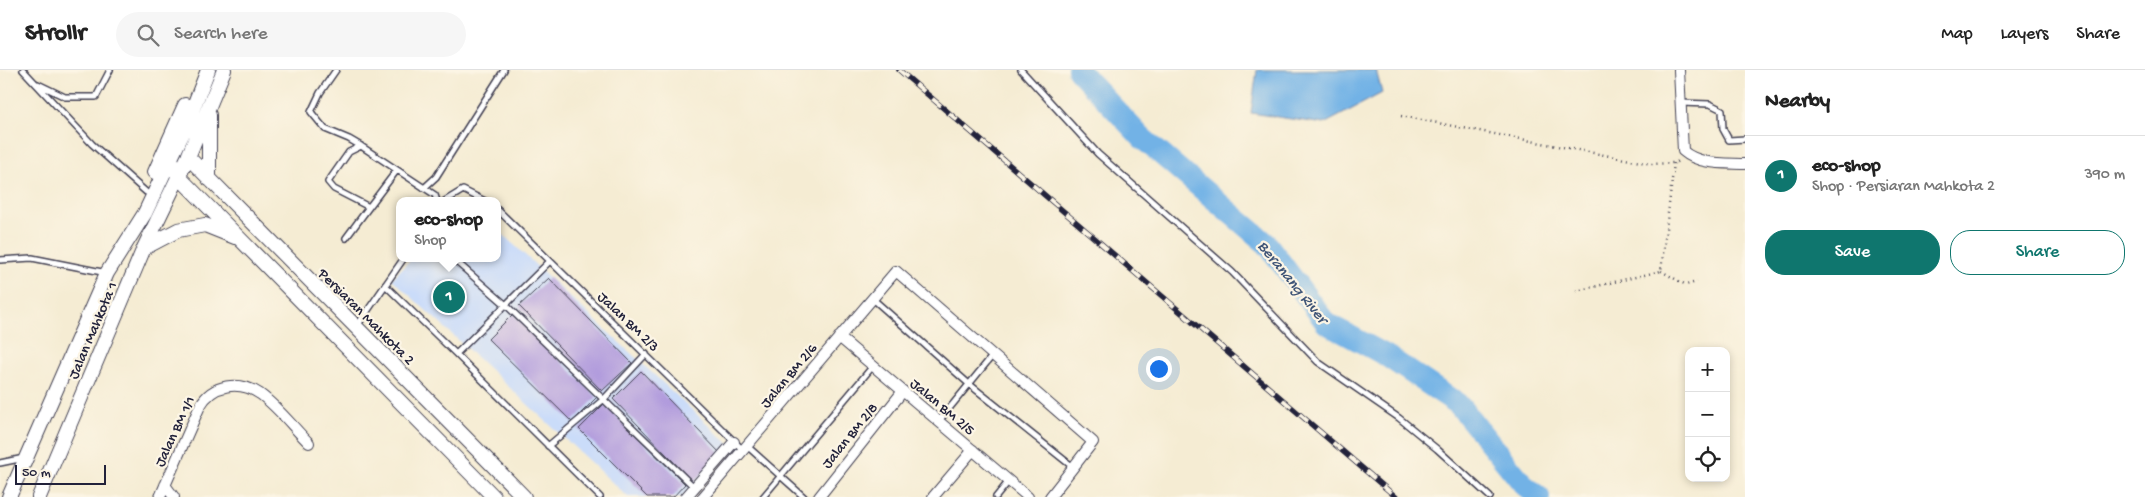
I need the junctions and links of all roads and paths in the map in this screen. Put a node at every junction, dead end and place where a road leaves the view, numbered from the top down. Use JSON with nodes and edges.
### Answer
{"nodes":[{"id":1,"x":23,"y":70,"type":"edge"},
{"id":2,"x":110,"y":70,"type":"edge"},
{"id":3,"x":201,"y":70,"type":"edge"},
{"id":4,"x":208,"y":70,"type":"edge"},
{"id":5,"x":224,"y":70,"type":"edge"},
{"id":6,"x":336,"y":70,"type":"edge"},
{"id":7,"x":504,"y":70,"type":"edge"},
{"id":8,"x":1021,"y":70,"type":"edge"},
{"id":9,"x":1679,"y":70,"type":"edge"},
{"id":10,"x":35,"y":83,"type":"junction"},
{"id":11,"x":1680,"y":103,"type":"junction"},
{"id":12,"x":209,"y":108,"type":"junction"},
{"id":13,"x":1401,"y":116,"type":"dead end"},
{"id":14,"x":1745,"y":139,"type":"edge"},
{"id":15,"x":361,"y":146,"type":"junction"},
{"id":16,"x":1689,"y":157,"type":"junction"},
{"id":17,"x":188,"y":158,"type":"junction"},
{"id":18,"x":171,"y":159,"type":"junction"},
{"id":19,"x":1674,"y":163,"type":"junction"},
{"id":20,"x":1745,"y":164,"type":"edge"},
{"id":21,"x":398,"y":170,"type":"junction"},
{"id":22,"x":178,"y":176,"type":"junction"},
{"id":23,"x":209,"y":179,"type":"junction"},
{"id":24,"x":424,"y":188,"type":"junction"},
{"id":25,"x":146,"y":192,"type":"junction"},
{"id":26,"x":436,"y":197,"type":"edge"},
{"id":27,"x":452,"y":197,"type":"edge"},
{"id":28,"x":477,"y":197,"type":"edge"},
{"id":29,"x":369,"y":207,"type":"junction"},
{"id":30,"x":501,"y":213,"type":"edge"},
{"id":31,"x":346,"y":238,"type":"dead end"},
{"id":32,"x":240,"y":239,"type":"junction"},
{"id":33,"x":123,"y":246,"type":"junction"},
{"id":34,"x":144,"y":248,"type":"junction"},
{"id":35,"x":0,"y":260,"type":"edge"},
{"id":36,"x":401,"y":262,"type":"edge"},
{"id":37,"x":457,"y":262,"type":"edge"},
{"id":38,"x":549,"y":262,"type":"junction"},
{"id":39,"x":1661,"y":272,"type":"junction"},
{"id":40,"x":107,"y":273,"type":"junction"},
{"id":41,"x":1697,"y":282,"type":"dead end"},
{"id":42,"x":385,"y":285,"type":"junction"},
{"id":43,"x":1576,"y":291,"type":"dead end"},
{"id":44,"x":872,"y":299,"type":"junction"},
{"id":45,"x":506,"y":305,"type":"junction"},
{"id":46,"x":356,"y":329,"type":"junction"},
{"id":47,"x":839,"y":338,"type":"junction"},
{"id":48,"x":456,"y":354,"type":"junction"},
{"id":49,"x":646,"y":354,"type":"junction"},
{"id":50,"x":993,"y":355,"type":"junction"},
{"id":51,"x":873,"y":366,"type":"junction"},
{"id":52,"x":969,"y":384,"type":"junction"},
{"id":53,"x":903,"y":391,"type":"junction"},
{"id":54,"x":604,"y":399,"type":"junction"},
{"id":55,"x":939,"y":422,"type":"junction"},
{"id":56,"x":734,"y":442,"type":"junction"},
{"id":57,"x":309,"y":443,"type":"dead end"},
{"id":58,"x":548,"y":446,"type":"junction"},
{"id":59,"x":745,"y":448,"type":"junction"},
{"id":60,"x":973,"y":450,"type":"junction"},
{"id":61,"x":27,"y":458,"type":"junction"},
{"id":62,"x":0,"y":463,"type":"edge"},
{"id":63,"x":1073,"y":467,"type":"junction"},
{"id":64,"x":781,"y":476,"type":"junction"},
{"id":65,"x":1009,"y":481,"type":"junction"},
{"id":66,"x":165,"y":486,"type":"junction"},
{"id":67,"x":694,"y":487,"type":"junction"},
{"id":68,"x":9,"y":497,"type":"edge"},
{"id":69,"x":39,"y":497,"type":"edge"},
{"id":70,"x":160,"y":497,"type":"edge"},
{"id":71,"x":174,"y":497,"type":"edge"},
{"id":72,"x":494,"y":497,"type":"edge"},
{"id":73,"x":524,"y":497,"type":"edge"},
{"id":74,"x":600,"y":497,"type":"edge"},
{"id":75,"x":686,"y":497,"type":"edge"},
{"id":76,"x":703,"y":497,"type":"edge"},
{"id":77,"x":763,"y":497,"type":"edge"},
{"id":78,"x":804,"y":497,"type":"edge"},
{"id":79,"x":819,"y":497,"type":"edge"},
{"id":80,"x":934,"y":497,"type":"edge"},
{"id":81,"x":996,"y":497,"type":"edge"},
{"id":82,"x":1028,"y":497,"type":"edge"},
{"id":83,"x":1050,"y":497,"type":"edge"},
{"id":84,"x":1490,"y":497,"type":"edge"}],
"edges":[{"from":1,"to":10,"type":"lane"},
{"from":2,"to":10,"type":"lane"},
{"from":3,"to":25,"type":"main road"},
{"from":4,"to":18,"type":"main road"},
{"from":5,"to":12,"type":"main road","name":"Jalan Mahkota 1"},
{"from":6,"to":15,"type":"lane"},
{"from":7,"to":24,"type":"lane"},
{"from":8,"to":84,"type":"lane"},
{"from":9,"to":11,"type":"street"},
{"from":10,"to":25,"type":"lane"},
{"from":11,"to":14,"type":"lane"},
{"from":11,"to":16,"type":"street"},
{"from":12,"to":17,"type":"main road","name":"Jalan Mahkota 1"},
{"from":12,"to":23,"type":"main road"},
{"from":13,"to":19,"type":"path"},
{"from":15,"to":21,"type":"lane"},
{"from":15,"to":29,"type":"lane"},
{"from":16,"to":19,"type":"path"},
{"from":16,"to":20,"type":"street"},
{"from":17,"to":18,"type":"main road"},
{"from":17,"to":22,"type":"main road","name":"Jalan Mahkota 1"},
{"from":17,"to":23,"type":"main road","name":"Persiaran Mahkota 2"},
{"from":18,"to":22,"type":"main road"},
{"from":18,"to":33,"type":"main road"},
{"from":19,"to":39,"type":"path"},
{"from":21,"to":24,"type":"lane"},
{"from":21,"to":29,"type":"lane"},
{"from":22,"to":32,"type":"main road"},
{"from":22,"to":34,"type":"main road","name":"Jalan Mahkota 1"},
{"from":23,"to":46,"type":"main road","name":"Persiaran Mahkota 2"},
{"from":24,"to":26,"type":"lane"},
{"from":25,"to":33,"type":"main road"},
{"from":27,"to":28,"type":"lane"},
{"from":29,"to":31,"type":"lane"},
{"from":30,"to":38,"type":"lane","name":"Jalan BM 2/3"},
{"from":32,"to":34,"type":"main road"},
{"from":32,"to":72,"type":"main road"},
{"from":33,"to":40,"type":"main road","name":"Jalan Mahkota 1"},
{"from":34,"to":69,"type":"main road","name":"Jalan Mahkota 1"},
{"from":35,"to":40,"type":"lane"},
{"from":36,"to":42,"type":"lane"},
{"from":37,"to":45,"type":"lane"},
{"from":38,"to":45,"type":"lane"},
{"from":38,"to":49,"type":"lane","name":"Jalan BM 2/3"},
{"from":39,"to":41,"type":"path"},
{"from":39,"to":43,"type":"path"},
{"from":40,"to":61,"type":"main road","name":"Jalan Mahkota 1"},
{"from":42,"to":46,"type":"lane"},
{"from":42,"to":48,"type":"lane"},
{"from":44,"to":47,"type":"street","name":"Jalan BM 2/6"},
{"from":44,"to":50,"type":"street","name":"Jalan BM 2/6"},
{"from":44,"to":52,"type":"lane"},
{"from":45,"to":48,"type":"lane"},
{"from":45,"to":54,"type":"lane"},
{"from":46,"to":73,"type":"main road","name":"Persiaran Mahkota 2"},
{"from":47,"to":51,"type":"street","name":"Jalan BM 2/5"},
{"from":47,"to":59,"type":"street","name":"Jalan BM 2/6"},
{"from":48,"to":58,"type":"lane"},
{"from":49,"to":54,"type":"lane"},
{"from":49,"to":56,"type":"lane","name":"Jalan BM 2/3"},
{"from":50,"to":52,"type":"lane"},
{"from":50,"to":63,"type":"street"},
{"from":51,"to":53,"type":"street","name":"Jalan BM 2/5"},
{"from":51,"to":64,"type":"lane"},
{"from":52,"to":55,"type":"lane"},
{"from":52,"to":63,"type":"lane"},
{"from":53,"to":55,"type":"street","name":"Jalan BM 2/5"},
{"from":53,"to":79,"type":"street","name":"Jalan BM 2/8"},
{"from":54,"to":58,"type":"lane"},
{"from":54,"to":67,"type":"lane"},
{"from":55,"to":60,"type":"street","name":"Jalan BM 2/5"},
{"from":56,"to":59,"type":"lane","name":"Jalan BM 2/3"},
{"from":56,"to":67,"type":"street"},
{"from":57,"to":66,"type":"street","name":"Jalan BM 1/1"},
{"from":58,"to":74,"type":"lane"},
{"from":59,"to":64,"type":"lane","name":"Jalan BM 2/3"},
{"from":59,"to":76,"type":"street","name":"Jalan BM 2/6"},
{"from":60,"to":65,"type":"street","name":"Jalan BM 2/5"},
{"from":60,"to":80,"type":"street"},
{"from":61,"to":62,"type":"lane"},
{"from":61,"to":68,"type":"main road","name":"Jalan Mahkota 1"},
{"from":63,"to":83,"type":"street"},
{"from":64,"to":77,"type":"lane"},
{"from":64,"to":78,"type":"lane","name":"Jalan BM 2/3"},
{"from":65,"to":81,"type":"lane"},
{"from":65,"to":82,"type":"street","name":"Jalan BM 2/5"},
{"from":66,"to":70,"type":"street","name":"Jalan BM 1/1"},
{"from":66,"to":71,"type":"street","name":"Jalan BM 1/1"},
{"from":67,"to":75,"type":"street"}]}
